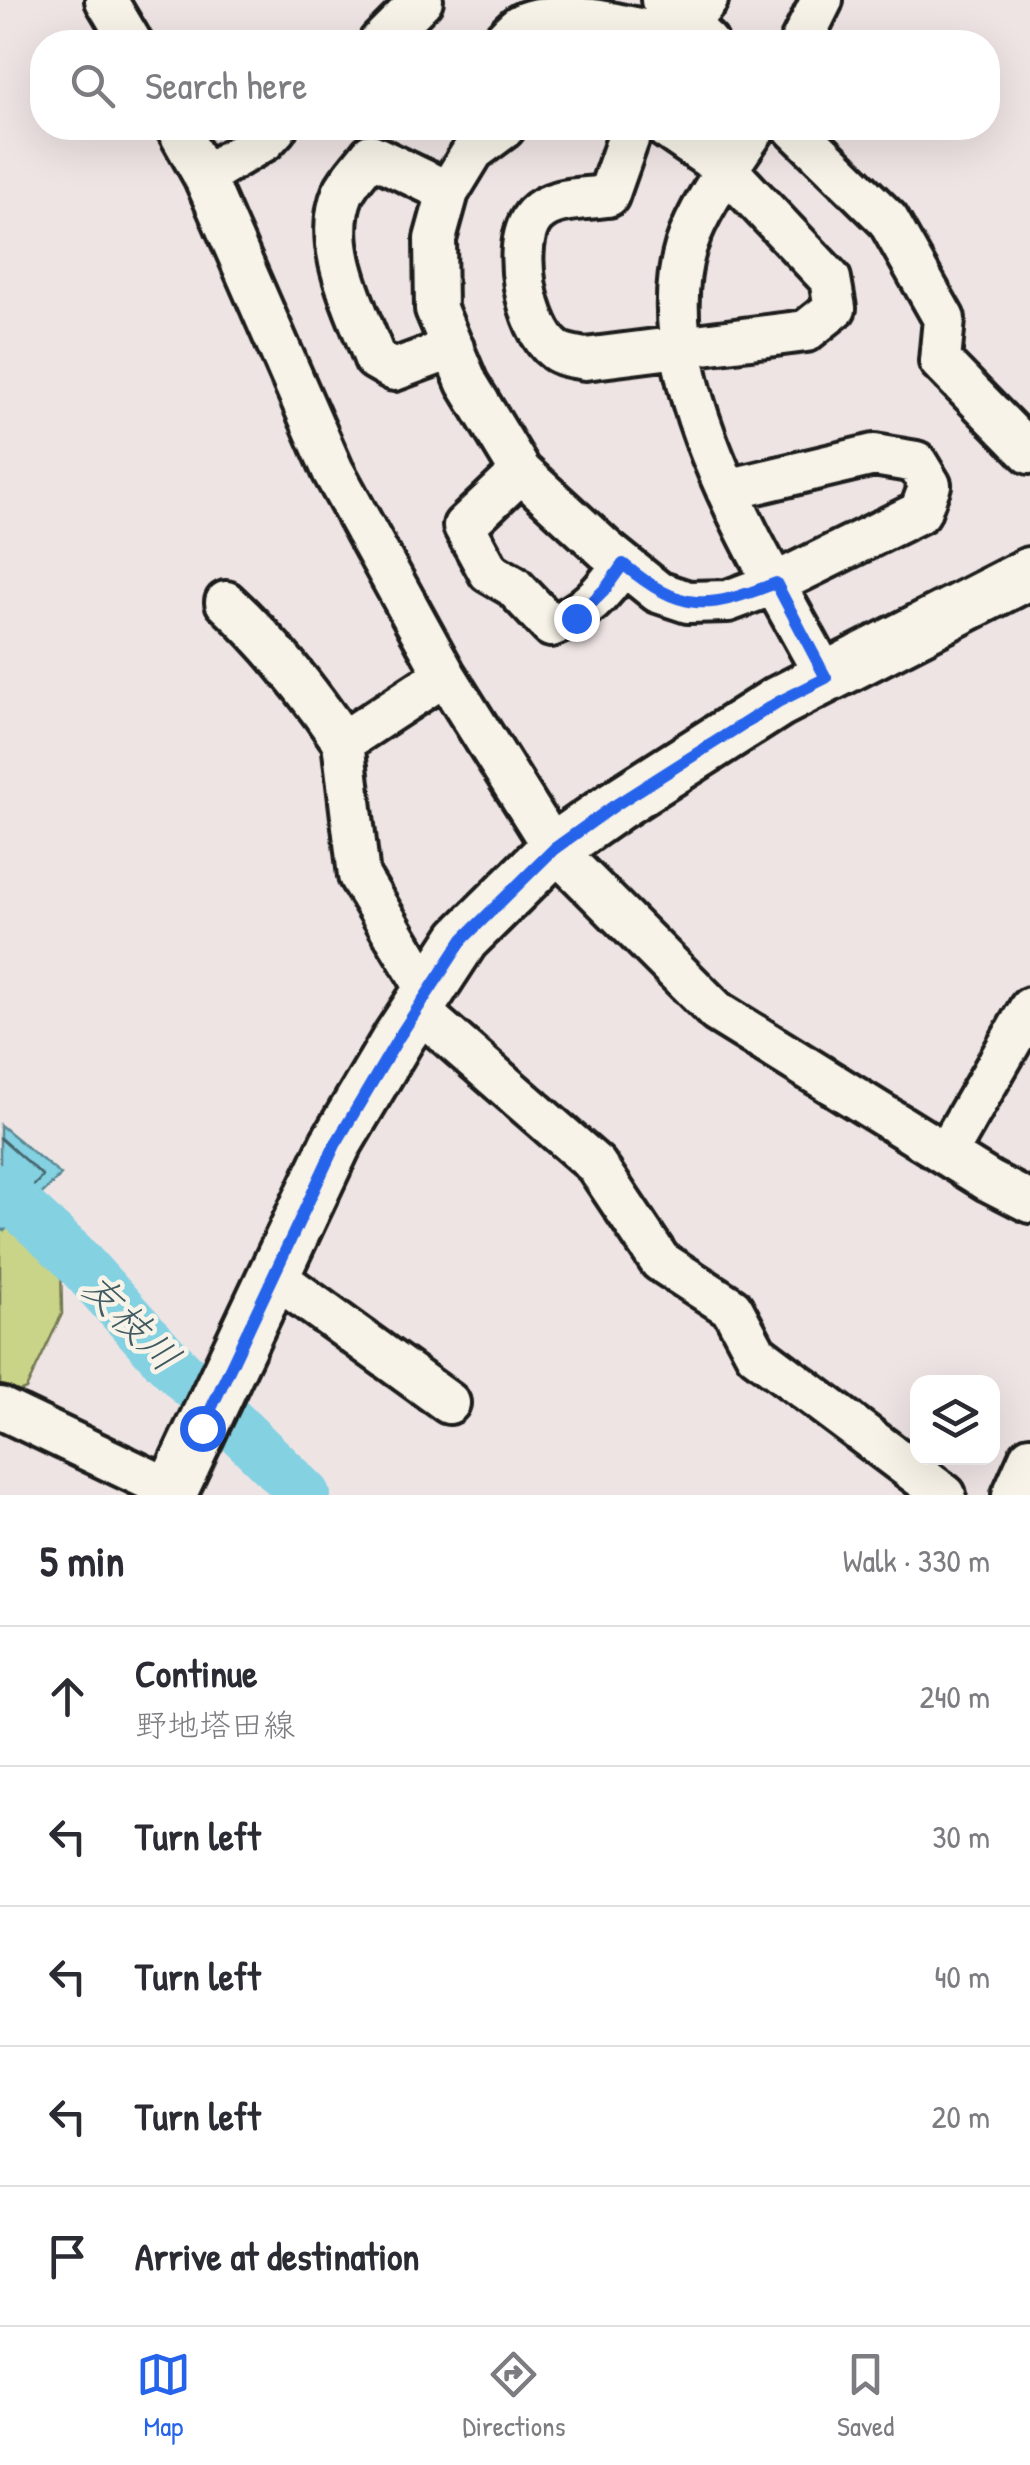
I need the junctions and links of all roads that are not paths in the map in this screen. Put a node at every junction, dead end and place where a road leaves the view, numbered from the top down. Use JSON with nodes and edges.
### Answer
{"nodes":[{"id":1,"x":422,"y":0,"type":"edge"},
{"id":2,"x":822,"y":0,"type":"edge"},
{"id":3,"x":392,"y":30,"type":"edge"},
{"id":4,"x":515,"y":30,"type":"edge"},
{"id":5,"x":645,"y":30,"type":"edge"},
{"id":6,"x":807,"y":30,"type":"edge"},
{"id":7,"x":184,"y":140,"type":"edge"},
{"id":8,"x":265,"y":140,"type":"edge"},
{"id":9,"x":488,"y":140,"type":"edge"},
{"id":10,"x":628,"y":140,"type":"edge"},
{"id":11,"x":683,"y":140,"type":"edge"},
{"id":12,"x":747,"y":140,"type":"edge"},
{"id":13,"x":806,"y":140,"type":"edge"},
{"id":14,"x":727,"y":170,"type":"junction"},
{"id":15,"x":204,"y":176,"type":"junction"},
{"id":16,"x":448,"y":192,"type":"junction"},
{"id":17,"x":453,"y":348,"type":"junction"},
{"id":18,"x":680,"y":348,"type":"junction"},
{"id":19,"x":1030,"y":453,"type":"edge"},
{"id":20,"x":521,"y":472,"type":"junction"},
{"id":21,"x":727,"y":490,"type":"junction"},
{"id":22,"x":623,"y":564,"type":"junction"},
{"id":23,"x":1030,"y":573,"type":"edge"},
{"id":24,"x":776,"y":583,"type":"junction"},
{"id":25,"x":226,"y":602,"type":"dead end"},
{"id":26,"x":445,"y":674,"type":"junction"},
{"id":27,"x":826,"y":678,"type":"junction"},
{"id":28,"x":342,"y":742,"type":"junction"},
{"id":29,"x":554,"y":849,"type":"junction"},
{"id":30,"x":422,"y":1000,"type":"junction"},
{"id":31,"x":1030,"y":1008,"type":"edge"},
{"id":32,"x":946,"y":1154,"type":"junction"},
{"id":33,"x":1030,"y":1202,"type":"edge"},
{"id":34,"x":274,"y":1276,"type":"junction"},
{"id":35,"x":449,"y":1403,"type":"dead end"},
{"id":36,"x":0,"y":1408,"type":"edge"},
{"id":37,"x":1030,"y":1457,"type":"edge"},
{"id":38,"x":171,"y":1493,"type":"edge"},
{"id":39,"x":945,"y":1495,"type":"edge"},
{"id":40,"x":1013,"y":1495,"type":"edge"}],
"edges":[{"from":1,"to":3,"type":"street"},
{"from":2,"to":6,"type":"street"},
{"from":4,"to":5,"type":"street"},
{"from":7,"to":15,"type":"street"},
{"from":8,"to":15,"type":"street"},
{"from":9,"to":16,"type":"street"},
{"from":10,"to":18,"type":"street"},
{"from":11,"to":14,"type":"street"},
{"from":12,"to":14,"type":"street"},
{"from":13,"to":19,"type":"street"},
{"from":14,"to":18,"type":"street"},
{"from":14,"to":18,"type":"street"},
{"from":15,"to":26,"type":"street"},
{"from":16,"to":17,"type":"street"},
{"from":16,"to":17,"type":"street"},
{"from":17,"to":20,"type":"street"},
{"from":18,"to":21,"type":"street"},
{"from":20,"to":22,"type":"street"},
{"from":20,"to":22,"type":"street"},
{"from":21,"to":24,"type":"street"},
{"from":21,"to":24,"type":"street"},
{"from":22,"to":24,"type":"street"},
{"from":23,"to":27,"type":"main road"},
{"from":24,"to":27,"type":"street"},
{"from":25,"to":28,"type":"street"},
{"from":26,"to":28,"type":"street"},
{"from":26,"to":29,"type":"street"},
{"from":27,"to":29,"type":"main road"},
{"from":28,"to":30,"type":"street"},
{"from":29,"to":30,"type":"main road"},
{"from":29,"to":32,"type":"street"},
{"from":30,"to":34,"type":"main road"},
{"from":30,"to":39,"type":"street"},
{"from":31,"to":32,"type":"street"},
{"from":32,"to":33,"type":"street"},
{"from":34,"to":35,"type":"street"},
{"from":34,"to":38,"type":"main road"},
{"from":36,"to":38,"type":"street"},
{"from":37,"to":40,"type":"street"}]}
